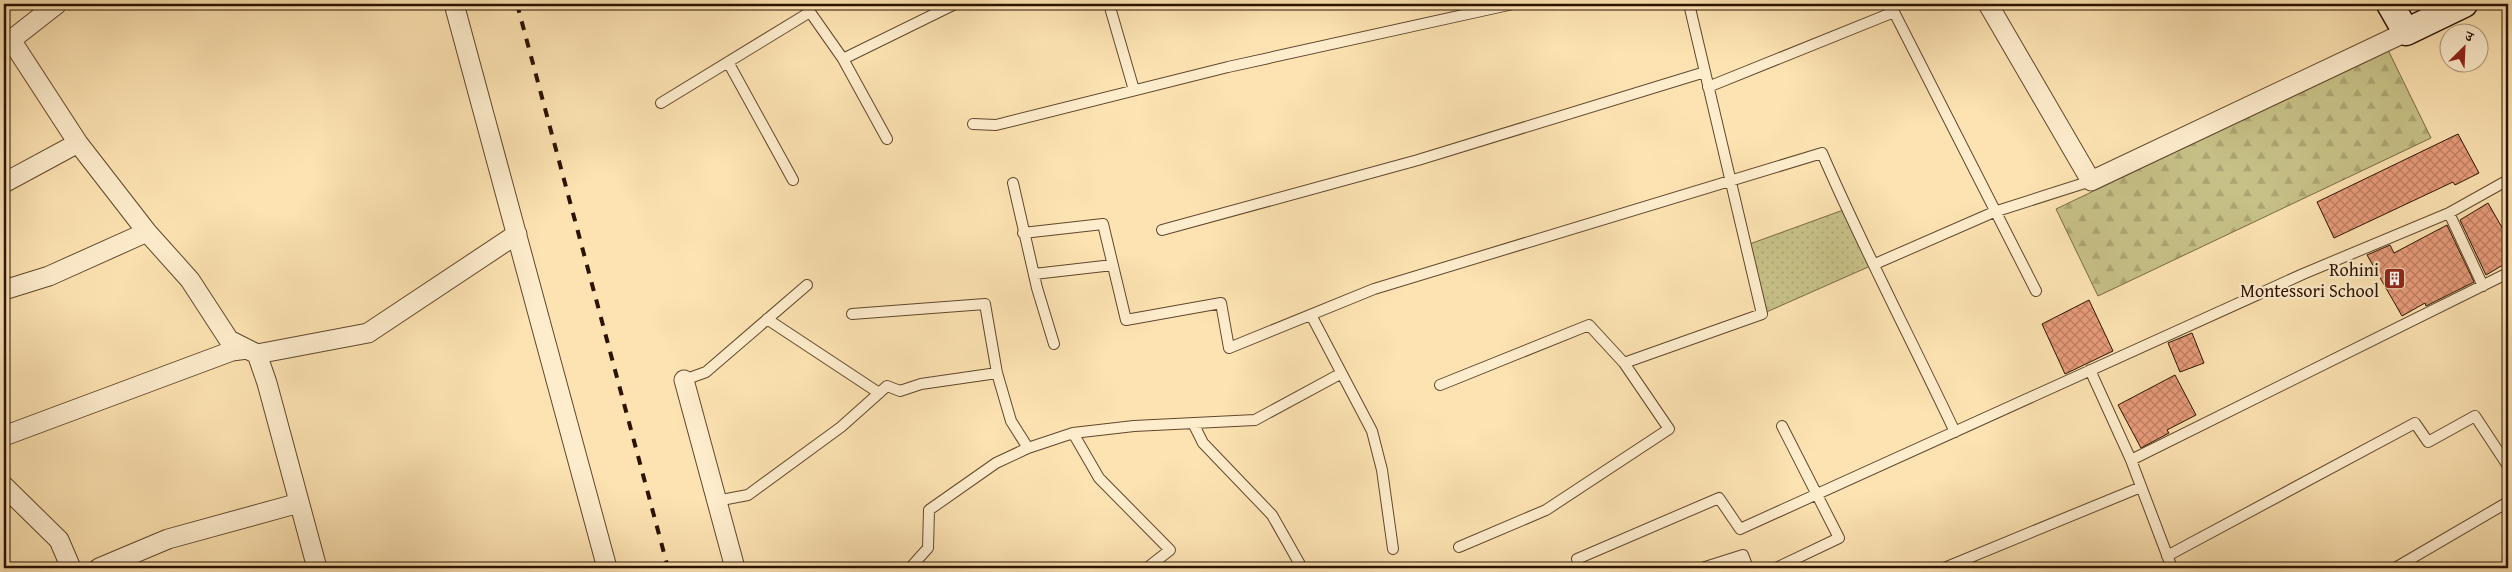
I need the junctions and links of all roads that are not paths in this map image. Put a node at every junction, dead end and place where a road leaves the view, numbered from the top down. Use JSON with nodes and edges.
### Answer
{"nodes":[{"id":1,"x":57,"y":4,"type":"edge"},
{"id":2,"x":454,"y":4,"type":"edge"},
{"id":3,"x":955,"y":4,"type":"edge"},
{"id":4,"x":1109,"y":4,"type":"edge"},
{"id":5,"x":1513,"y":4,"type":"edge"},
{"id":6,"x":1689,"y":4,"type":"edge"},
{"id":7,"x":1988,"y":4,"type":"edge"},
{"id":8,"x":2390,"y":4,"type":"edge"},
{"id":9,"x":2464,"y":4,"type":"edge"},
{"id":10,"x":2406,"y":32,"type":"junction"},
{"id":11,"x":843,"y":59,"type":"junction"},
{"id":12,"x":728,"y":62,"type":"junction"},
{"id":13,"x":1705,"y":72,"type":"junction"},
{"id":14,"x":1708,"y":87,"type":"junction"},
{"id":15,"x":1134,"y":90,"type":"junction"},
{"id":16,"x":661,"y":103,"type":"dead end"},
{"id":17,"x":973,"y":124,"type":"dead end"},
{"id":18,"x":886,"y":140,"type":"dead end"},
{"id":19,"x":78,"y":143,"type":"junction"},
{"id":20,"x":793,"y":180,"type":"dead end"},
{"id":21,"x":1731,"y":180,"type":"junction"},
{"id":22,"x":2508,"y":180,"type":"edge"},
{"id":23,"x":2091,"y":181,"type":"junction"},
{"id":24,"x":4,"y":183,"type":"edge"},
{"id":25,"x":1013,"y":183,"type":"dead end"},
{"id":26,"x":1994,"y":212,"type":"junction"},
{"id":27,"x":2449,"y":213,"type":"junction"},
{"id":28,"x":1162,"y":230,"type":"dead end"},
{"id":29,"x":147,"y":232,"type":"junction"},
{"id":30,"x":1023,"y":233,"type":"junction"},
{"id":31,"x":517,"y":234,"type":"junction"},
{"id":32,"x":1875,"y":264,"type":"junction"},
{"id":33,"x":1113,"y":265,"type":"junction"},
{"id":34,"x":2508,"y":273,"type":"edge"},
{"id":35,"x":1034,"y":274,"type":"junction"},
{"id":36,"x":807,"y":285,"type":"dead end"},
{"id":37,"x":2483,"y":286,"type":"junction"},
{"id":38,"x":4,"y":290,"type":"edge"},
{"id":39,"x":2036,"y":291,"type":"dead end"},
{"id":40,"x":852,"y":314,"type":"dead end"},
{"id":41,"x":1311,"y":315,"type":"junction"},
{"id":42,"x":767,"y":320,"type":"junction"},
{"id":43,"x":1054,"y":344,"type":"dead end"},
{"id":44,"x":252,"y":352,"type":"junction"},
{"id":45,"x":1624,"y":363,"type":"junction"},
{"id":46,"x":2090,"y":370,"type":"junction"},
{"id":47,"x":997,"y":373,"type":"junction"},
{"id":48,"x":1340,"y":374,"type":"junction"},
{"id":49,"x":684,"y":380,"type":"joint"},
{"id":50,"x":1440,"y":385,"type":"dead end"},
{"id":51,"x":879,"y":393,"type":"junction"},
{"id":52,"x":1193,"y":423,"type":"junction"},
{"id":53,"x":1782,"y":426,"type":"dead end"},
{"id":54,"x":1955,"y":432,"type":"junction"},
{"id":55,"x":1074,"y":433,"type":"junction"},
{"id":56,"x":4,"y":436,"type":"edge"},
{"id":57,"x":1028,"y":448,"type":"junction"},
{"id":58,"x":2131,"y":460,"type":"junction"},
{"id":59,"x":2508,"y":466,"type":"edge"},
{"id":60,"x":4,"y":486,"type":"edge"},
{"id":61,"x":2141,"y":487,"type":"junction"},
{"id":62,"x":1816,"y":495,"type":"junction"},
{"id":63,"x":716,"y":500,"type":"junction"},
{"id":64,"x":2508,"y":502,"type":"edge"},
{"id":65,"x":299,"y":503,"type":"junction"},
{"id":66,"x":1459,"y":547,"type":"dead end"},
{"id":67,"x":1393,"y":549,"type":"dead end"},
{"id":68,"x":2167,"y":556,"type":"junction"},
{"id":69,"x":1577,"y":559,"type":"dead end"},
{"id":70,"x":71,"y":568,"type":"edge"},
{"id":71,"x":99,"y":568,"type":"edge"},
{"id":72,"x":317,"y":568,"type":"edge"},
{"id":73,"x":607,"y":568,"type":"edge"},
{"id":74,"x":735,"y":568,"type":"edge"},
{"id":75,"x":910,"y":568,"type":"edge"},
{"id":76,"x":1147,"y":568,"type":"edge"},
{"id":77,"x":1302,"y":568,"type":"edge"},
{"id":78,"x":1702,"y":568,"type":"edge"},
{"id":79,"x":1748,"y":568,"type":"edge"},
{"id":80,"x":1776,"y":568,"type":"edge"},
{"id":81,"x":1944,"y":568,"type":"edge"},
{"id":82,"x":2172,"y":568,"type":"edge"},
{"id":83,"x":2395,"y":568,"type":"edge"}],
"edges":[{"from":1,"to":19,"type":"street"},
{"from":2,"to":31,"type":"street"},
{"from":3,"to":11,"type":"lane"},
{"from":4,"to":15,"type":"lane"},
{"from":5,"to":15,"type":"lane"},
{"from":6,"to":13,"type":"lane"},
{"from":7,"to":23,"type":"street"},
{"from":8,"to":10,"type":"street"},
{"from":9,"to":10,"type":"street"},
{"from":10,"to":23,"type":"street"},
{"from":11,"to":12,"type":"lane"},
{"from":11,"to":18,"type":"lane"},
{"from":12,"to":16,"type":"lane"},
{"from":12,"to":20,"type":"lane"},
{"from":13,"to":14,"type":"lane"},
{"from":13,"to":28,"type":"lane"},
{"from":14,"to":21,"type":"lane"},
{"from":14,"to":26,"type":"lane"},
{"from":15,"to":17,"type":"lane"},
{"from":19,"to":24,"type":"street"},
{"from":19,"to":29,"type":"street"},
{"from":21,"to":32,"type":"lane"},
{"from":21,"to":41,"type":"lane"},
{"from":21,"to":45,"type":"lane"},
{"from":22,"to":27,"type":"lane"},
{"from":23,"to":26,"type":"lane"},
{"from":25,"to":30,"type":"lane"},
{"from":26,"to":32,"type":"lane"},
{"from":26,"to":39,"type":"lane"},
{"from":27,"to":37,"type":"lane"},
{"from":27,"to":46,"type":"lane"},
{"from":29,"to":38,"type":"street"},
{"from":29,"to":44,"type":"street"},
{"from":30,"to":33,"type":"lane"},
{"from":30,"to":35,"type":"lane"},
{"from":31,"to":44,"type":"street"},
{"from":31,"to":73,"type":"street"},
{"from":32,"to":54,"type":"lane"},
{"from":33,"to":35,"type":"lane"},
{"from":33,"to":41,"type":"lane"},
{"from":34,"to":37,"type":"lane"},
{"from":35,"to":43,"type":"lane"},
{"from":36,"to":42,"type":"lane"},
{"from":37,"to":58,"type":"lane"},
{"from":40,"to":47,"type":"lane"},
{"from":41,"to":48,"type":"lane"},
{"from":42,"to":49,"type":"lane"},
{"from":42,"to":51,"type":"lane"},
{"from":44,"to":56,"type":"street"},
{"from":44,"to":65,"type":"street"},
{"from":45,"to":50,"type":"lane"},
{"from":45,"to":66,"type":"lane"},
{"from":46,"to":54,"type":"lane"},
{"from":46,"to":58,"type":"lane"},
{"from":47,"to":51,"type":"lane"},
{"from":47,"to":57,"type":"lane"},
{"from":48,"to":52,"type":"lane"},
{"from":48,"to":67,"type":"lane"},
{"from":49,"to":63,"type":"street"},
{"from":51,"to":63,"type":"lane"},
{"from":52,"to":55,"type":"lane"},
{"from":52,"to":77,"type":"lane"},
{"from":53,"to":62,"type":"lane"},
{"from":54,"to":62,"type":"lane"},
{"from":55,"to":57,"type":"lane"},
{"from":55,"to":76,"type":"lane"},
{"from":57,"to":75,"type":"lane"},
{"from":58,"to":61,"type":"lane"},
{"from":59,"to":68,"type":"lane"},
{"from":60,"to":70,"type":"street"},
{"from":61,"to":68,"type":"lane"},
{"from":61,"to":81,"type":"lane"},
{"from":62,"to":69,"type":"lane"},
{"from":62,"to":80,"type":"lane"},
{"from":63,"to":74,"type":"street"},
{"from":64,"to":83,"type":"lane"},
{"from":65,"to":71,"type":"street"},
{"from":65,"to":72,"type":"street"},
{"from":68,"to":82,"type":"lane"},
{"from":78,"to":79,"type":"lane"}]}
